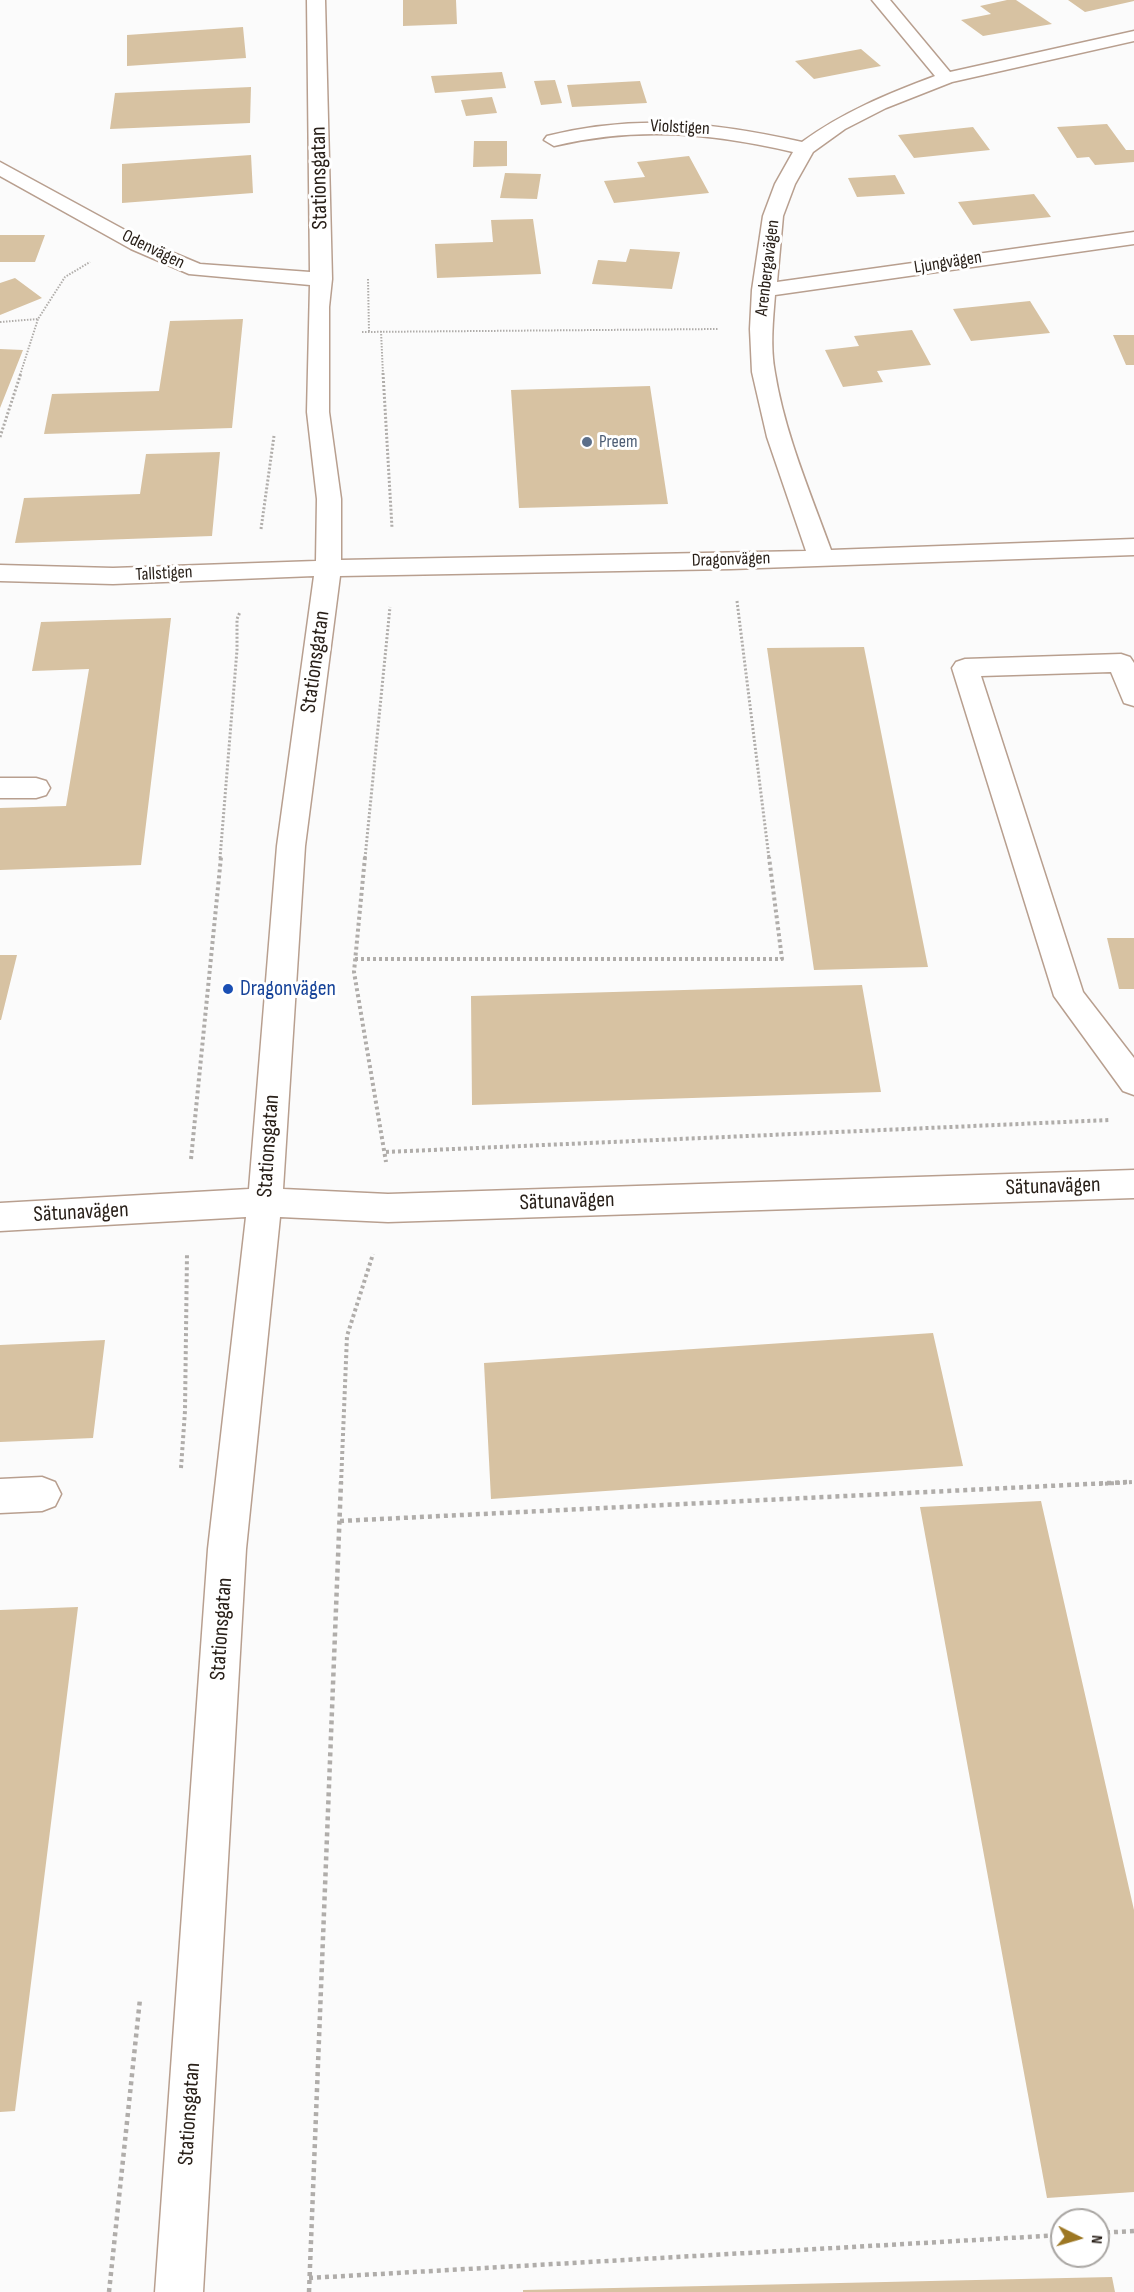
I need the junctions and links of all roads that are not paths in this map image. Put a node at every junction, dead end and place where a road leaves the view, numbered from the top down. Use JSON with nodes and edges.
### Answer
{"nodes":[{"id":1,"x":316,"y":0,"type":"edge"},
{"id":2,"x":881,"y":0,"type":"edge"},
{"id":3,"x":1134,"y":36,"type":"edge"},
{"id":4,"x":946,"y":78,"type":"junction"},
{"id":5,"x":554,"y":140,"type":"dead end"},
{"id":6,"x":805,"y":149,"type":"junction"},
{"id":7,"x":0,"y":168,"type":"edge"},
{"id":8,"x":1134,"y":238,"type":"edge"},
{"id":9,"x":321,"y":279,"type":"junction"},
{"id":10,"x":763,"y":290,"type":"junction"},
{"id":11,"x":1134,"y":547,"type":"edge"},
{"id":12,"x":821,"y":557,"type":"junction"},
{"id":13,"x":328,"y":569,"type":"junction"},
{"id":14,"x":0,"y":573,"type":"edge"},
{"id":15,"x":1134,"y":697,"type":"edge"},
{"id":16,"x":0,"y":788,"type":"edge"},
{"id":17,"x":36,"y":788,"type":"dead end"},
{"id":18,"x":1134,"y":1082,"type":"edge"},
{"id":19,"x":1134,"y":1185,"type":"edge"},
{"id":20,"x":265,"y":1202,"type":"junction"},
{"id":21,"x":0,"y":1217,"type":"edge"},
{"id":22,"x":42,"y":1494,"type":"dead end"},
{"id":23,"x":0,"y":1496,"type":"edge"},
{"id":24,"x":179,"y":2292,"type":"edge"}],
"edges":[{"from":1,"to":9,"type":"street","name":"Stationsgatan"},
{"from":2,"to":4,"type":"street"},
{"from":3,"to":4,"type":"street","name":"Arenbergavägen"},
{"from":4,"to":6,"type":"street","name":"Arenbergavägen"},
{"from":5,"to":6,"type":"street","name":"Violstigen"},
{"from":6,"to":10,"type":"street","name":"Arenbergavägen"},
{"from":7,"to":9,"type":"street","name":"Odenvägen"},
{"from":8,"to":10,"type":"street","name":"Ljungvägen"},
{"from":9,"to":13,"type":"street","name":"Stationsgatan"},
{"from":10,"to":12,"type":"street","name":"Arenbergavägen"},
{"from":11,"to":12,"type":"street","name":"Dragonvägen"},
{"from":12,"to":13,"type":"street","name":"Dragonvägen"},
{"from":13,"to":14,"type":"street","name":"Tallstigen"},
{"from":13,"to":20,"type":"street","name":"Stationsgatan"},
{"from":15,"to":18,"type":"street"},
{"from":16,"to":17,"type":"street"},
{"from":19,"to":20,"type":"street","name":"Sätunavägen"},
{"from":20,"to":21,"type":"street","name":"Sätunavägen"},
{"from":20,"to":24,"type":"street","name":"Stationsgatan"},
{"from":22,"to":23,"type":"street"}]}
